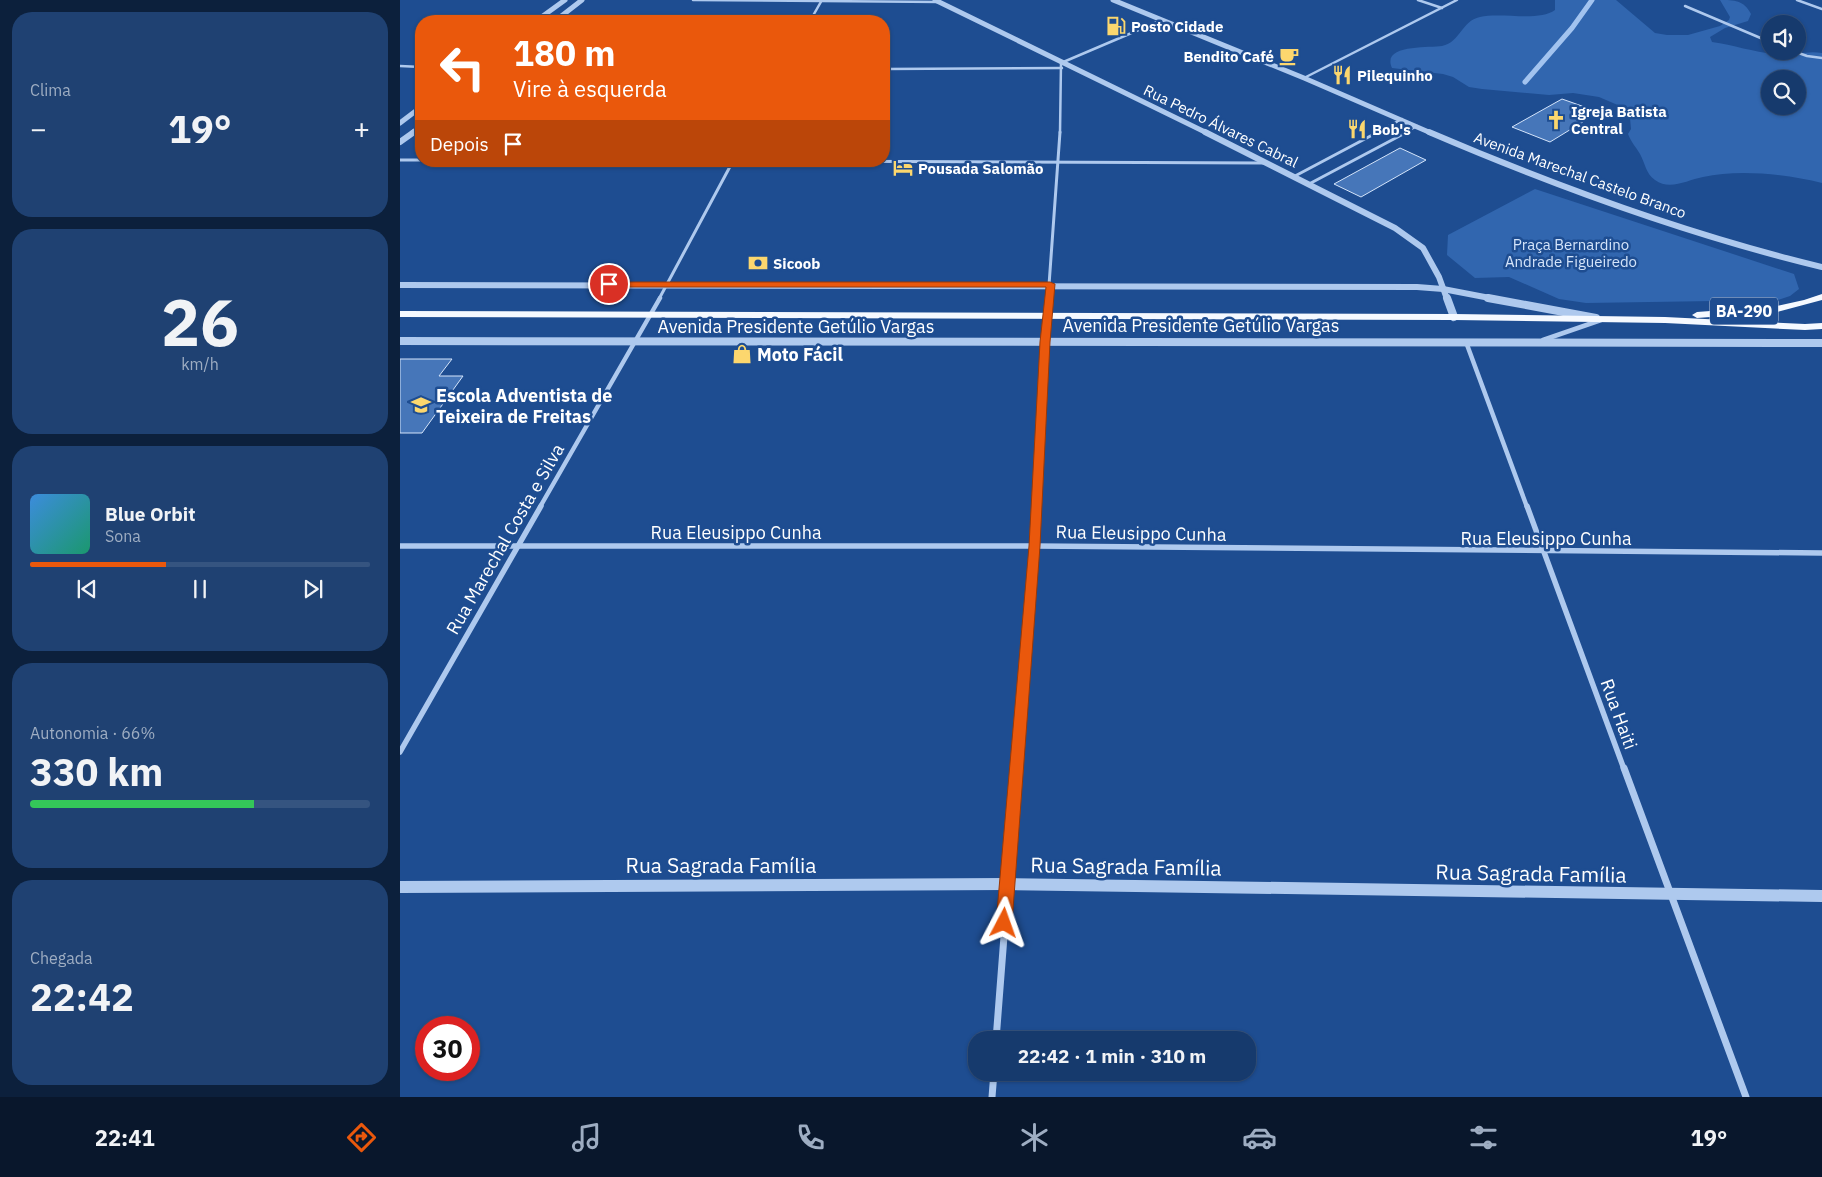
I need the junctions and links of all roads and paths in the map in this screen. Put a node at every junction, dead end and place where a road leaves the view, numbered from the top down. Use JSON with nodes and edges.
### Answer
{"nodes":[{"id":1,"x":565,"y":0,"type":"edge"},
{"id":2,"x":582,"y":0,"type":"edge"},
{"id":3,"x":693,"y":0,"type":"edge"},
{"id":4,"x":1113,"y":0,"type":"edge"},
{"id":5,"x":1418,"y":0,"type":"edge"},
{"id":6,"x":1457,"y":0,"type":"edge"},
{"id":7,"x":1797,"y":0,"type":"edge"},
{"id":8,"x":822,"y":1,"type":"edge"},
{"id":9,"x":938,"y":1,"type":"edge"},
{"id":10,"x":1685,"y":6,"type":"dead end"},
{"id":11,"x":1442,"y":8,"type":"junction"},
{"id":12,"x":1822,"y":9,"type":"edge"},
{"id":13,"x":544,"y":15,"type":"edge"},
{"id":14,"x":563,"y":15,"type":"edge"},
{"id":15,"x":814,"y":15,"type":"edge"},
{"id":16,"x":1162,"y":20,"type":"junction"},
{"id":17,"x":1761,"y":38,"type":"edge"},
{"id":18,"x":1806,"y":56,"type":"edge"},
{"id":19,"x":1822,"y":58,"type":"edge"},
{"id":20,"x":400,"y":66,"type":"edge"},
{"id":21,"x":415,"y":66,"type":"edge"},
{"id":22,"x":1062,"y":66,"type":"junction"},
{"id":23,"x":890,"y":69,"type":"edge"},
{"id":24,"x":1304,"y":78,"type":"junction"},
{"id":25,"x":415,"y":112,"type":"edge"},
{"id":26,"x":1402,"y":119,"type":"junction"},
{"id":27,"x":400,"y":123,"type":"edge"},
{"id":28,"x":1417,"y":126,"type":"junction"},
{"id":29,"x":415,"y":131,"type":"edge"},
{"id":30,"x":400,"y":142,"type":"edge"},
{"id":31,"x":400,"y":160,"type":"edge"},
{"id":32,"x":415,"y":160,"type":"edge"},
{"id":33,"x":890,"y":161,"type":"edge"},
{"id":34,"x":1059,"y":162,"type":"junction"},
{"id":35,"x":1269,"y":163,"type":"junction"},
{"id":36,"x":730,"y":167,"type":"edge"},
{"id":37,"x":1294,"y":176,"type":"junction"},
{"id":38,"x":1309,"y":184,"type":"junction"},
{"id":39,"x":1822,"y":267,"type":"edge"},
{"id":40,"x":666,"y":284,"type":"junction"},
{"id":41,"x":1050,"y":284,"type":"junction"},
{"id":42,"x":400,"y":285,"type":"edge"},
{"id":43,"x":1443,"y":289,"type":"junction"},
{"id":44,"x":1822,"y":296,"type":"edge"},
{"id":45,"x":400,"y":314,"type":"edge"},
{"id":46,"x":651,"y":314,"type":"junction"},
{"id":47,"x":1047,"y":315,"type":"junction"},
{"id":48,"x":1454,"y":317,"type":"junction"},
{"id":49,"x":1604,"y":319,"type":"junction"},
{"id":50,"x":1664,"y":320,"type":"junction"},
{"id":51,"x":1822,"y":326,"type":"edge"},
{"id":52,"x":400,"y":341,"type":"edge"},
{"id":53,"x":1045,"y":342,"type":"junction"},
{"id":54,"x":1466,"y":342,"type":"junction"},
{"id":55,"x":1538,"y":342,"type":"junction"},
{"id":56,"x":634,"y":343,"type":"junction"},
{"id":57,"x":1822,"y":343,"type":"edge"},
{"id":58,"x":400,"y":546,"type":"edge"},
{"id":59,"x":517,"y":546,"type":"junction"},
{"id":60,"x":1035,"y":546,"type":"junction"},
{"id":61,"x":1543,"y":552,"type":"junction"},
{"id":62,"x":1822,"y":554,"type":"edge"},
{"id":63,"x":400,"y":752,"type":"edge"},
{"id":64,"x":1007,"y":884,"type":"junction"},
{"id":65,"x":400,"y":887,"type":"edge"},
{"id":66,"x":1671,"y":895,"type":"junction"},
{"id":67,"x":1822,"y":896,"type":"edge"},
{"id":68,"x":997,"y":1031,"type":"edge"},
{"id":69,"x":993,"y":1081,"type":"edge"},
{"id":70,"x":992,"y":1097,"type":"edge"},
{"id":71,"x":1746,"y":1097,"type":"edge"}],
"edges":[{"from":1,"to":13,"type":"street"},
{"from":2,"to":14,"type":"street"},
{"from":3,"to":8,"type":"street"},
{"from":4,"to":16,"type":"street","name":"Avenida Marechal Castelo Branco"},
{"from":5,"to":11,"type":"street"},
{"from":6,"to":11,"type":"street"},
{"from":7,"to":12,"type":"street"},
{"from":8,"to":9,"type":"street"},
{"from":8,"to":15,"type":"street"},
{"from":9,"to":22,"type":"street","name":"Rua Pedro Álvares Cabral"},
{"from":10,"to":17,"type":"street"},
{"from":11,"to":24,"type":"street"},
{"from":16,"to":22,"type":"street"},
{"from":16,"to":24,"type":"street","name":"Avenida Marechal Castelo Branco"},
{"from":18,"to":19,"type":"street"},
{"from":20,"to":21,"type":"street"},
{"from":22,"to":23,"type":"street"},
{"from":22,"to":34,"type":"street"},
{"from":22,"to":35,"type":"street","name":"Rua Pedro Álvares Cabral"},
{"from":24,"to":26,"type":"street","name":"Avenida Marechal Castelo Branco"},
{"from":25,"to":27,"type":"street"},
{"from":26,"to":28,"type":"street","name":"Avenida Marechal Castelo Branco"},
{"from":26,"to":37,"type":"street"},
{"from":28,"to":38,"type":"street"},
{"from":28,"to":39,"type":"street","name":"Avenida Marechal Castelo Branco"},
{"from":29,"to":30,"type":"street"},
{"from":31,"to":32,"type":"street"},
{"from":33,"to":34,"type":"street"},
{"from":34,"to":35,"type":"street"},
{"from":34,"to":41,"type":"street"},
{"from":35,"to":37,"type":"street","name":"Rua Pedro Álvares Cabral"},
{"from":36,"to":40,"type":"street"},
{"from":37,"to":38,"type":"street","name":"Rua Pedro Álvares Cabral"},
{"from":38,"to":43,"type":"street","name":"Rua Pedro Álvares Cabral"},
{"from":40,"to":41,"type":"street","name":"Avenida Presidente Getúlio Vargas"},
{"from":40,"to":42,"type":"street","name":"Avenida Presidente Getúlio Vargas"},
{"from":40,"to":46,"type":"street","name":"Rua Marechal Costa e Silva"},
{"from":41,"to":43,"type":"street","name":"Avenida Presidente Getúlio Vargas"},
{"from":41,"to":47,"type":"street"},
{"from":43,"to":48,"type":"street","name":"Rua Pedro Álvares Cabral"},
{"from":43,"to":49,"type":"street","name":"Avenida Presidente Getúlio Vargas"},
{"from":44,"to":50,"type":"main road","name":"Avenida Presidente Getúlio Vargas","number":"BA-290"},
{"from":45,"to":46,"type":"main road","name":"Avenida Presidente Getúlio Vargas","number":"BA-290"},
{"from":46,"to":47,"type":"main road","name":"Avenida Presidente Getúlio Vargas","number":"BA-290"},
{"from":46,"to":56,"type":"street","name":"Rua Marechal Costa e Silva"},
{"from":47,"to":48,"type":"main road","name":"Avenida Presidente Getúlio Vargas","number":"BA-290"},
{"from":47,"to":53,"type":"street"},
{"from":48,"to":49,"type":"main road","name":"Avenida Presidente Getúlio Vargas","number":"BA-290"},
{"from":49,"to":50,"type":"main road","name":"Avenida Presidente Getúlio Vargas","number":"BA-290"},
{"from":49,"to":55,"type":"street"},
{"from":50,"to":51,"type":"main road","name":"Avenida Presidente Getúlio Vargas","number":"BA-290"},
{"from":52,"to":56,"type":"street","name":"Avenida Presidente Getúlio Vargas"},
{"from":53,"to":54,"type":"street","name":"Avenida Presidente Getúlio Vargas"},
{"from":53,"to":56,"type":"street","name":"Avenida Presidente Getúlio Vargas"},
{"from":53,"to":60,"type":"street"},
{"from":54,"to":55,"type":"street","name":"Avenida Presidente Getúlio Vargas"},
{"from":54,"to":61,"type":"street","name":"Rua Haiti"},
{"from":55,"to":57,"type":"street","name":"Avenida Presidente Getúlio Vargas"},
{"from":56,"to":59,"type":"street","name":"Rua Marechal Costa e Silva"},
{"from":58,"to":59,"type":"street","name":"Rua Eleusippo Cunha"},
{"from":59,"to":60,"type":"street","name":"Rua Eleusippo Cunha"},
{"from":59,"to":63,"type":"street","name":"Rua Marechal Costa e Silva"},
{"from":60,"to":61,"type":"street","name":"Rua Eleusippo Cunha"},
{"from":60,"to":64,"type":"street"},
{"from":61,"to":62,"type":"street","name":"Rua Eleusippo Cunha"},
{"from":61,"to":66,"type":"street","name":"Rua Haiti"},
{"from":64,"to":65,"type":"street","name":"Rua Sagrada Família"},
{"from":64,"to":66,"type":"street","name":"Rua Sagrada Família"},
{"from":64,"to":68,"type":"street"},
{"from":66,"to":67,"type":"street","name":"Rua Sagrada Família"},
{"from":66,"to":71,"type":"street","name":"Rua Haiti"},
{"from":69,"to":70,"type":"street"}]}
